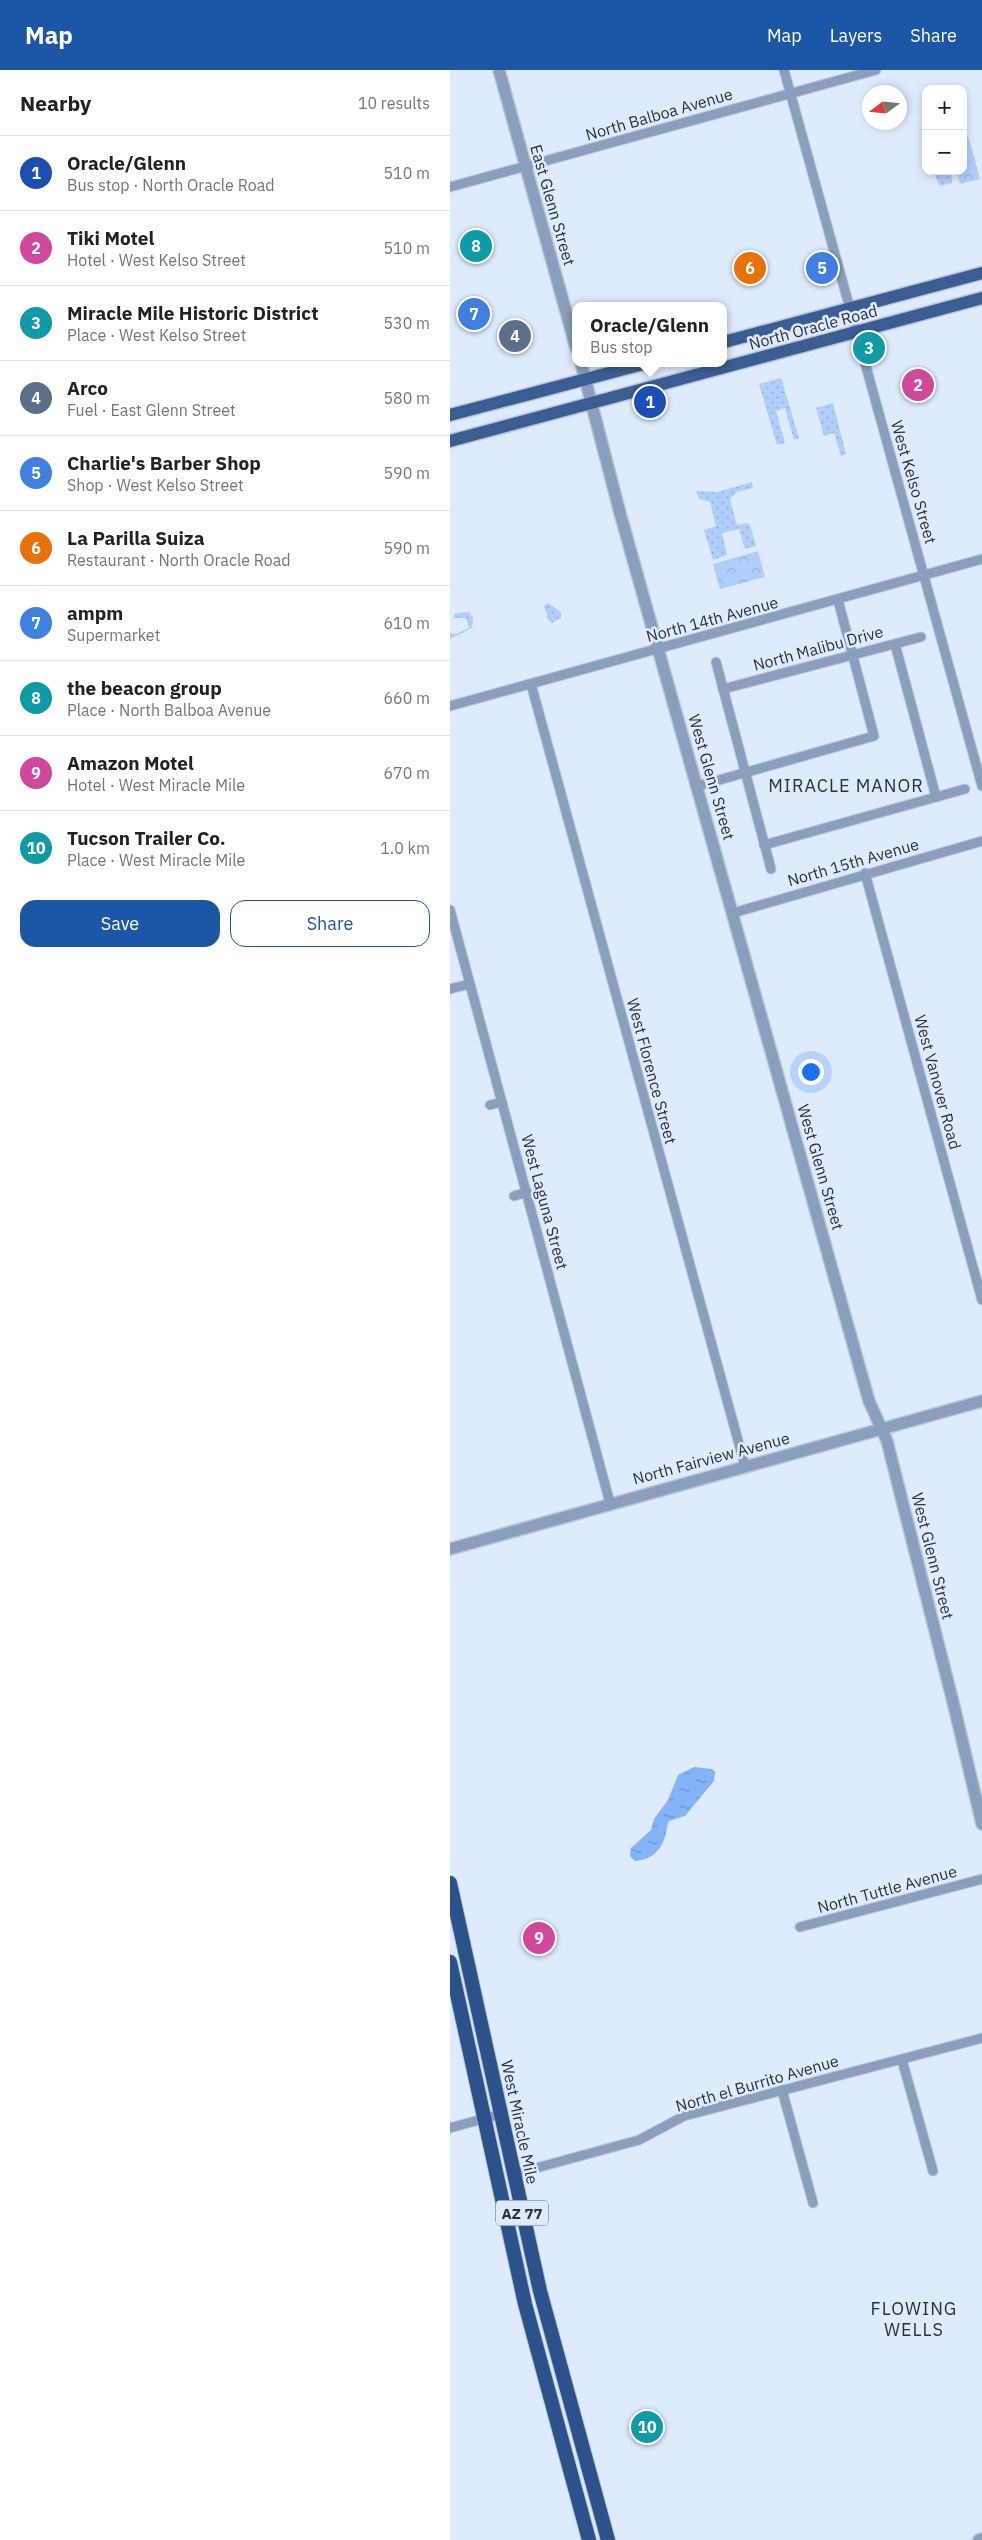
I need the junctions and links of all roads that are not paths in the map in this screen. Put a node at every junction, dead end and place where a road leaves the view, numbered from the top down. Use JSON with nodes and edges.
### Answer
{"nodes":[{"id":1,"x":499,"y":70,"type":"edge"},
{"id":2,"x":784,"y":70,"type":"edge"},
{"id":3,"x":876,"y":70,"type":"edge"},
{"id":4,"x":790,"y":93,"type":"junction"},
{"id":5,"x":526,"y":167,"type":"junction"},
{"id":6,"x":450,"y":188,"type":"edge"},
{"id":7,"x":982,"y":273,"type":"edge"},
{"id":8,"x":982,"y":298,"type":"edge"},
{"id":9,"x":850,"y":309,"type":"junction"},
{"id":10,"x":857,"y":333,"type":"junction"},
{"id":11,"x":572,"y":334,"type":"edge"},
{"id":12,"x":727,"y":341,"type":"edge"},
{"id":13,"x":581,"y":367,"type":"edge"},
{"id":14,"x":632,"y":367,"type":"edge"},
{"id":15,"x":585,"y":380,"type":"junction"},
{"id":16,"x":591,"y":404,"type":"junction"},
{"id":17,"x":450,"y":415,"type":"edge"},
{"id":18,"x":450,"y":440,"type":"edge"},
{"id":19,"x":982,"y":559,"type":"edge"},
{"id":20,"x":925,"y":574,"type":"junction"},
{"id":21,"x":838,"y":600,"type":"junction"},
{"id":22,"x":921,"y":637,"type":"dead end"},
{"id":23,"x":895,"y":644,"type":"junction"},
{"id":24,"x":660,"y":649,"type":"junction"},
{"id":25,"x":853,"y":655,"type":"junction"},
{"id":26,"x":716,"y":662,"type":"dead end"},
{"id":27,"x":531,"y":684,"type":"junction"},
{"id":28,"x":723,"y":689,"type":"junction"},
{"id":29,"x":450,"y":706,"type":"edge"},
{"id":30,"x":745,"y":772,"type":"junction"},
{"id":31,"x":698,"y":786,"type":"junction"},
{"id":32,"x":982,"y":786,"type":"edge"},
{"id":33,"x":965,"y":789,"type":"dead end"},
{"id":34,"x":936,"y":797,"type":"junction"},
{"id":35,"x":982,"y":841,"type":"edge"},
{"id":36,"x":764,"y":845,"type":"junction"},
{"id":37,"x":771,"y":869,"type":"dead end"},
{"id":38,"x":865,"y":873,"type":"junction"},
{"id":39,"x":450,"y":910,"type":"edge"},
{"id":40,"x":733,"y":913,"type":"junction"},
{"id":41,"x":470,"y":984,"type":"junction"},
{"id":42,"x":450,"y":989,"type":"edge"},
{"id":43,"x":502,"y":1102,"type":"junction"},
{"id":44,"x":490,"y":1106,"type":"dead end"},
{"id":45,"x":527,"y":1192,"type":"junction"},
{"id":46,"x":514,"y":1196,"type":"dead end"},
{"id":47,"x":982,"y":1300,"type":"edge"},
{"id":48,"x":982,"y":1402,"type":"edge"},
{"id":49,"x":880,"y":1430,"type":"junction"},
{"id":50,"x":745,"y":1466,"type":"junction"},
{"id":51,"x":610,"y":1503,"type":"junction"},
{"id":52,"x":450,"y":1549,"type":"edge"},
{"id":53,"x":982,"y":1824,"type":"edge"},
{"id":54,"x":982,"y":1879,"type":"edge"},
{"id":55,"x":450,"y":1883,"type":"edge"},
{"id":56,"x":450,"y":1913,"type":"edge"},
{"id":57,"x":800,"y":1928,"type":"dead end"},
{"id":58,"x":463,"y":1942,"type":"junction"},
{"id":59,"x":450,"y":1962,"type":"edge"},
{"id":60,"x":982,"y":2038,"type":"edge"},
{"id":61,"x":902,"y":2060,"type":"junction"},
{"id":62,"x":782,"y":2090,"type":"junction"},
{"id":63,"x":501,"y":2114,"type":"junction"},
{"id":64,"x":484,"y":2118,"type":"junction"},
{"id":65,"x":450,"y":2128,"type":"edge"},
{"id":66,"x":933,"y":2171,"type":"dead end"},
{"id":67,"x":514,"y":2174,"type":"junction"},
{"id":68,"x":813,"y":2202,"type":"dead end"},
{"id":69,"x":588,"y":2540,"type":"edge"},
{"id":70,"x":608,"y":2540,"type":"edge"}],
"edges":[{"from":1,"to":5,"type":"street","name":"East Glenn Street"},
{"from":2,"to":4,"type":"street","name":"West Kelso Street"},
{"from":3,"to":4,"type":"street","name":"North Balboa Avenue"},
{"from":4,"to":5,"type":"street","name":"North Balboa Avenue"},
{"from":4,"to":9,"type":"street","name":"West Kelso Street"},
{"from":5,"to":6,"type":"street","name":"North Balboa Avenue"},
{"from":5,"to":11,"type":"street","name":"East Glenn Street"},
{"from":7,"to":9,"type":"main road","name":"North Oracle Road"},
{"from":8,"to":10,"type":"main road","name":"North Oracle Road"},
{"from":9,"to":10,"type":"street","name":"West Kelso Street"},
{"from":9,"to":12,"type":"main road","name":"North Oracle Road"},
{"from":10,"to":16,"type":"main road","name":"North Oracle Road"},
{"from":10,"to":20,"type":"street","name":"West Kelso Street"},
{"from":13,"to":15,"type":"street"},
{"from":14,"to":15,"type":"main road"},
{"from":15,"to":16,"type":"street"},
{"from":15,"to":17,"type":"main road"},
{"from":16,"to":18,"type":"main road","name":"North Oracle Road"},
{"from":16,"to":24,"type":"street","name":"West Glenn Street"},
{"from":19,"to":20,"type":"street","name":"North 14th Avenue"},
{"from":20,"to":21,"type":"street","name":"North 14th Avenue"},
{"from":20,"to":32,"type":"street","name":"West Kelso Street"},
{"from":21,"to":24,"type":"street","name":"North 14th Avenue"},
{"from":21,"to":25,"type":"street"},
{"from":22,"to":23,"type":"street","name":"North Malibu Drive"},
{"from":23,"to":25,"type":"street","name":"North Malibu Drive"},
{"from":23,"to":34,"type":"street"},
{"from":24,"to":27,"type":"street","name":"North 14th Avenue"},
{"from":24,"to":31,"type":"street","name":"West Glenn Street"},
{"from":25,"to":28,"type":"street","name":"North Malibu Drive"},
{"from":25,"to":30,"type":"street"},
{"from":26,"to":28,"type":"street"},
{"from":27,"to":29,"type":"street","name":"North 14th Avenue"},
{"from":27,"to":50,"type":"street","name":"West Florence Street"},
{"from":28,"to":30,"type":"street"},
{"from":30,"to":31,"type":"street"},
{"from":30,"to":36,"type":"street"},
{"from":31,"to":40,"type":"street","name":"West Glenn Street"},
{"from":33,"to":34,"type":"street"},
{"from":34,"to":36,"type":"street"},
{"from":35,"to":38,"type":"street","name":"North 15th Avenue"},
{"from":36,"to":37,"type":"street"},
{"from":38,"to":40,"type":"street","name":"North 15th Avenue"},
{"from":38,"to":47,"type":"street","name":"West Vanover Road"},
{"from":39,"to":41,"type":"street","name":"West Laguna Street"},
{"from":40,"to":49,"type":"street","name":"West Glenn Street"},
{"from":41,"to":42,"type":"street"},
{"from":41,"to":43,"type":"street","name":"West Laguna Street"},
{"from":43,"to":44,"type":"street"},
{"from":43,"to":45,"type":"street","name":"West Laguna Street"},
{"from":45,"to":46,"type":"street"},
{"from":45,"to":51,"type":"street","name":"West Laguna Street"},
{"from":48,"to":49,"type":"street","name":"North Fairview Avenue"},
{"from":49,"to":50,"type":"street","name":"North Fairview Avenue"},
{"from":49,"to":53,"type":"street","name":"West Glenn Street"},
{"from":50,"to":51,"type":"street","name":"North Fairview Avenue"},
{"from":51,"to":52,"type":"street","name":"North Fairview Avenue"},
{"from":54,"to":57,"type":"street","name":"North Tuttle Avenue"},
{"from":55,"to":58,"type":"highway","name":"West Miracle Mile","number":"AZ 77"},
{"from":56,"to":58,"type":"highway"},
{"from":58,"to":63,"type":"highway","name":"West Miracle Mile","number":"AZ 77"},
{"from":59,"to":64,"type":"highway","number":"AZ 77"},
{"from":60,"to":61,"type":"street","name":"North el Burrito Avenue"},
{"from":61,"to":62,"type":"street","name":"North el Burrito Avenue"},
{"from":61,"to":66,"type":"street"},
{"from":62,"to":67,"type":"street","name":"North el Burrito Avenue"},
{"from":62,"to":68,"type":"street"},
{"from":63,"to":64,"type":"street"},
{"from":63,"to":67,"type":"highway","name":"West Miracle Mile","number":"AZ 77"},
{"from":64,"to":65,"type":"street"},
{"from":64,"to":69,"type":"highway","number":"AZ 77"},
{"from":67,"to":70,"type":"highway","name":"West Miracle Mile","number":"AZ 77"}]}
